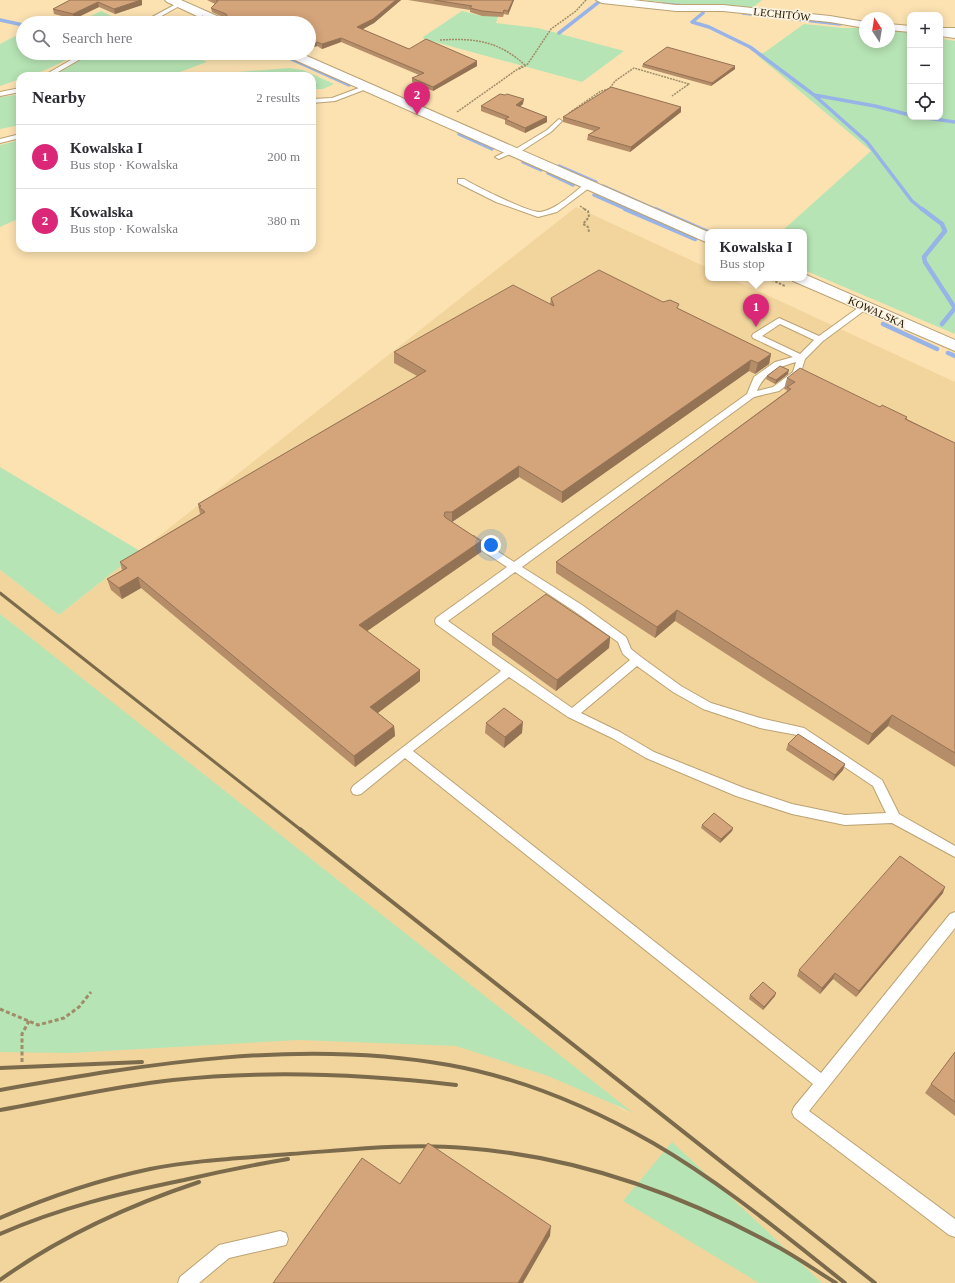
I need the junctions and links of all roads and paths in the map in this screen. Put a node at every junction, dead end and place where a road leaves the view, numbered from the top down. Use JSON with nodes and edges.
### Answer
{"nodes":[{"id":1,"x":586,"y":0,"type":"edge"},
{"id":2,"x":602,"y":0,"type":"edge"},
{"id":3,"x":175,"y":2,"type":"edge"},
{"id":4,"x":154,"y":16,"type":"edge"},
{"id":5,"x":206,"y":16,"type":"edge"},
{"id":6,"x":859,"y":24,"type":"edge"},
{"id":7,"x":895,"y":28,"type":"edge"},
{"id":8,"x":907,"y":29,"type":"edge"},
{"id":9,"x":955,"y":31,"type":"edge"},
{"id":10,"x":943,"y":32,"type":"edge"},
{"id":11,"x":943,"y":33,"type":"edge"},
{"id":12,"x":955,"y":36,"type":"edge"},
{"id":13,"x":440,"y":40,"type":"dead end"},
{"id":14,"x":75,"y":60,"type":"edge"},
{"id":15,"x":306,"y":60,"type":"edge"},
{"id":16,"x":522,"y":66,"type":"dead end"},
{"id":17,"x":526,"y":66,"type":"junction"},
{"id":18,"x":519,"y":69,"type":"junction"},
{"id":19,"x":53,"y":72,"type":"edge"},
{"id":20,"x":367,"y":87,"type":"junction"},
{"id":21,"x":610,"y":89,"type":"junction"},
{"id":22,"x":614,"y":90,"type":"edge"},
{"id":23,"x":16,"y":91,"type":"edge"},
{"id":24,"x":0,"y":94,"type":"edge"},
{"id":25,"x":672,"y":96,"type":"dead end"},
{"id":26,"x":316,"y":101,"type":"edge"},
{"id":27,"x":443,"y":121,"type":"junction"},
{"id":28,"x":559,"y":121,"type":"joint"},
{"id":29,"x":16,"y":137,"type":"edge"},
{"id":30,"x":0,"y":141,"type":"edge"},
{"id":31,"x":508,"y":153,"type":"junction"},
{"id":32,"x":461,"y":181,"type":"dead end"},
{"id":33,"x":589,"y":185,"type":"junction"},
{"id":34,"x":569,"y":199,"type":"junction"},
{"id":35,"x":589,"y":232,"type":"dead end"},
{"id":36,"x":705,"y":237,"type":"edge"},
{"id":37,"x":806,"y":281,"type":"edge"},
{"id":38,"x":865,"y":307,"type":"junction"},
{"id":39,"x":820,"y":339,"type":"junction"},
{"id":40,"x":955,"y":346,"type":"edge"},
{"id":41,"x":800,"y":358,"type":"junction"},
{"id":42,"x":751,"y":395,"type":"junction"},
{"id":43,"x":464,"y":534,"type":"edge"},
{"id":44,"x":514,"y":567,"type":"junction"},
{"id":45,"x":637,"y":660,"type":"junction"},
{"id":46,"x":509,"y":671,"type":"junction"},
{"id":47,"x":572,"y":714,"type":"junction"},
{"id":48,"x":405,"y":751,"type":"junction"},
{"id":49,"x":358,"y":790,"type":"dead end"},
{"id":50,"x":894,"y":818,"type":"junction"},
{"id":51,"x":955,"y":852,"type":"edge"},
{"id":52,"x":955,"y":918,"type":"edge"},
{"id":53,"x":92,"y":992,"type":"dead end"},
{"id":54,"x":0,"y":1009,"type":"edge"},
{"id":55,"x":29,"y":1021,"type":"junction"},
{"id":56,"x":22,"y":1062,"type":"dead end"},
{"id":57,"x":823,"y":1083,"type":"junction"},
{"id":58,"x":955,"y":1229,"type":"edge"},
{"id":59,"x":280,"y":1239,"type":"dead end"},
{"id":60,"x":186,"y":1283,"type":"edge"}],
"edges":[{"from":1,"to":17,"type":"path"},
{"from":2,"to":6,"type":"street","name":"LECHITÓW"},
{"from":3,"to":4,"type":"lane"},
{"from":3,"to":5,"type":"street"},
{"from":7,"to":8,"type":"street"},
{"from":9,"to":10,"type":"street"},
{"from":11,"to":12,"type":"lane"},
{"from":13,"to":17,"type":"path"},
{"from":14,"to":19,"type":"lane"},
{"from":15,"to":20,"type":"street"},
{"from":16,"to":18,"type":"path"},
{"from":17,"to":18,"type":"path"},
{"from":18,"to":27,"type":"path"},
{"from":20,"to":26,"type":"lane"},
{"from":20,"to":27,"type":"street"},
{"from":21,"to":22,"type":"path"},
{"from":21,"to":25,"type":"path"},
{"from":21,"to":28,"type":"path"},
{"from":23,"to":24,"type":"lane"},
{"from":27,"to":31,"type":"street"},
{"from":28,"to":31,"type":"lane"},
{"from":29,"to":30,"type":"lane"},
{"from":31,"to":33,"type":"street"},
{"from":32,"to":34,"type":"lane"},
{"from":33,"to":34,"type":"lane"},
{"from":33,"to":36,"type":"street"},
{"from":34,"to":35,"type":"path"},
{"from":37,"to":38,"type":"street","name":"KOWALSKA"},
{"from":38,"to":39,"type":"lane"},
{"from":38,"to":40,"type":"street","name":"KOWALSKA"},
{"from":39,"to":41,"type":"lane"},
{"from":39,"to":41,"type":"lane"},
{"from":41,"to":42,"type":"lane"},
{"from":41,"to":42,"type":"lane"},
{"from":42,"to":44,"type":"lane"},
{"from":43,"to":44,"type":"lane"},
{"from":44,"to":45,"type":"lane"},
{"from":44,"to":46,"type":"lane"},
{"from":45,"to":47,"type":"lane"},
{"from":45,"to":50,"type":"lane"},
{"from":46,"to":47,"type":"lane"},
{"from":46,"to":48,"type":"lane"},
{"from":47,"to":50,"type":"lane"},
{"from":48,"to":49,"type":"lane"},
{"from":48,"to":57,"type":"lane"},
{"from":50,"to":51,"type":"lane"},
{"from":52,"to":57,"type":"lane"},
{"from":53,"to":55,"type":"path"},
{"from":54,"to":55,"type":"path"},
{"from":55,"to":56,"type":"path"},
{"from":57,"to":58,"type":"lane"},
{"from":59,"to":60,"type":"lane"}]}
